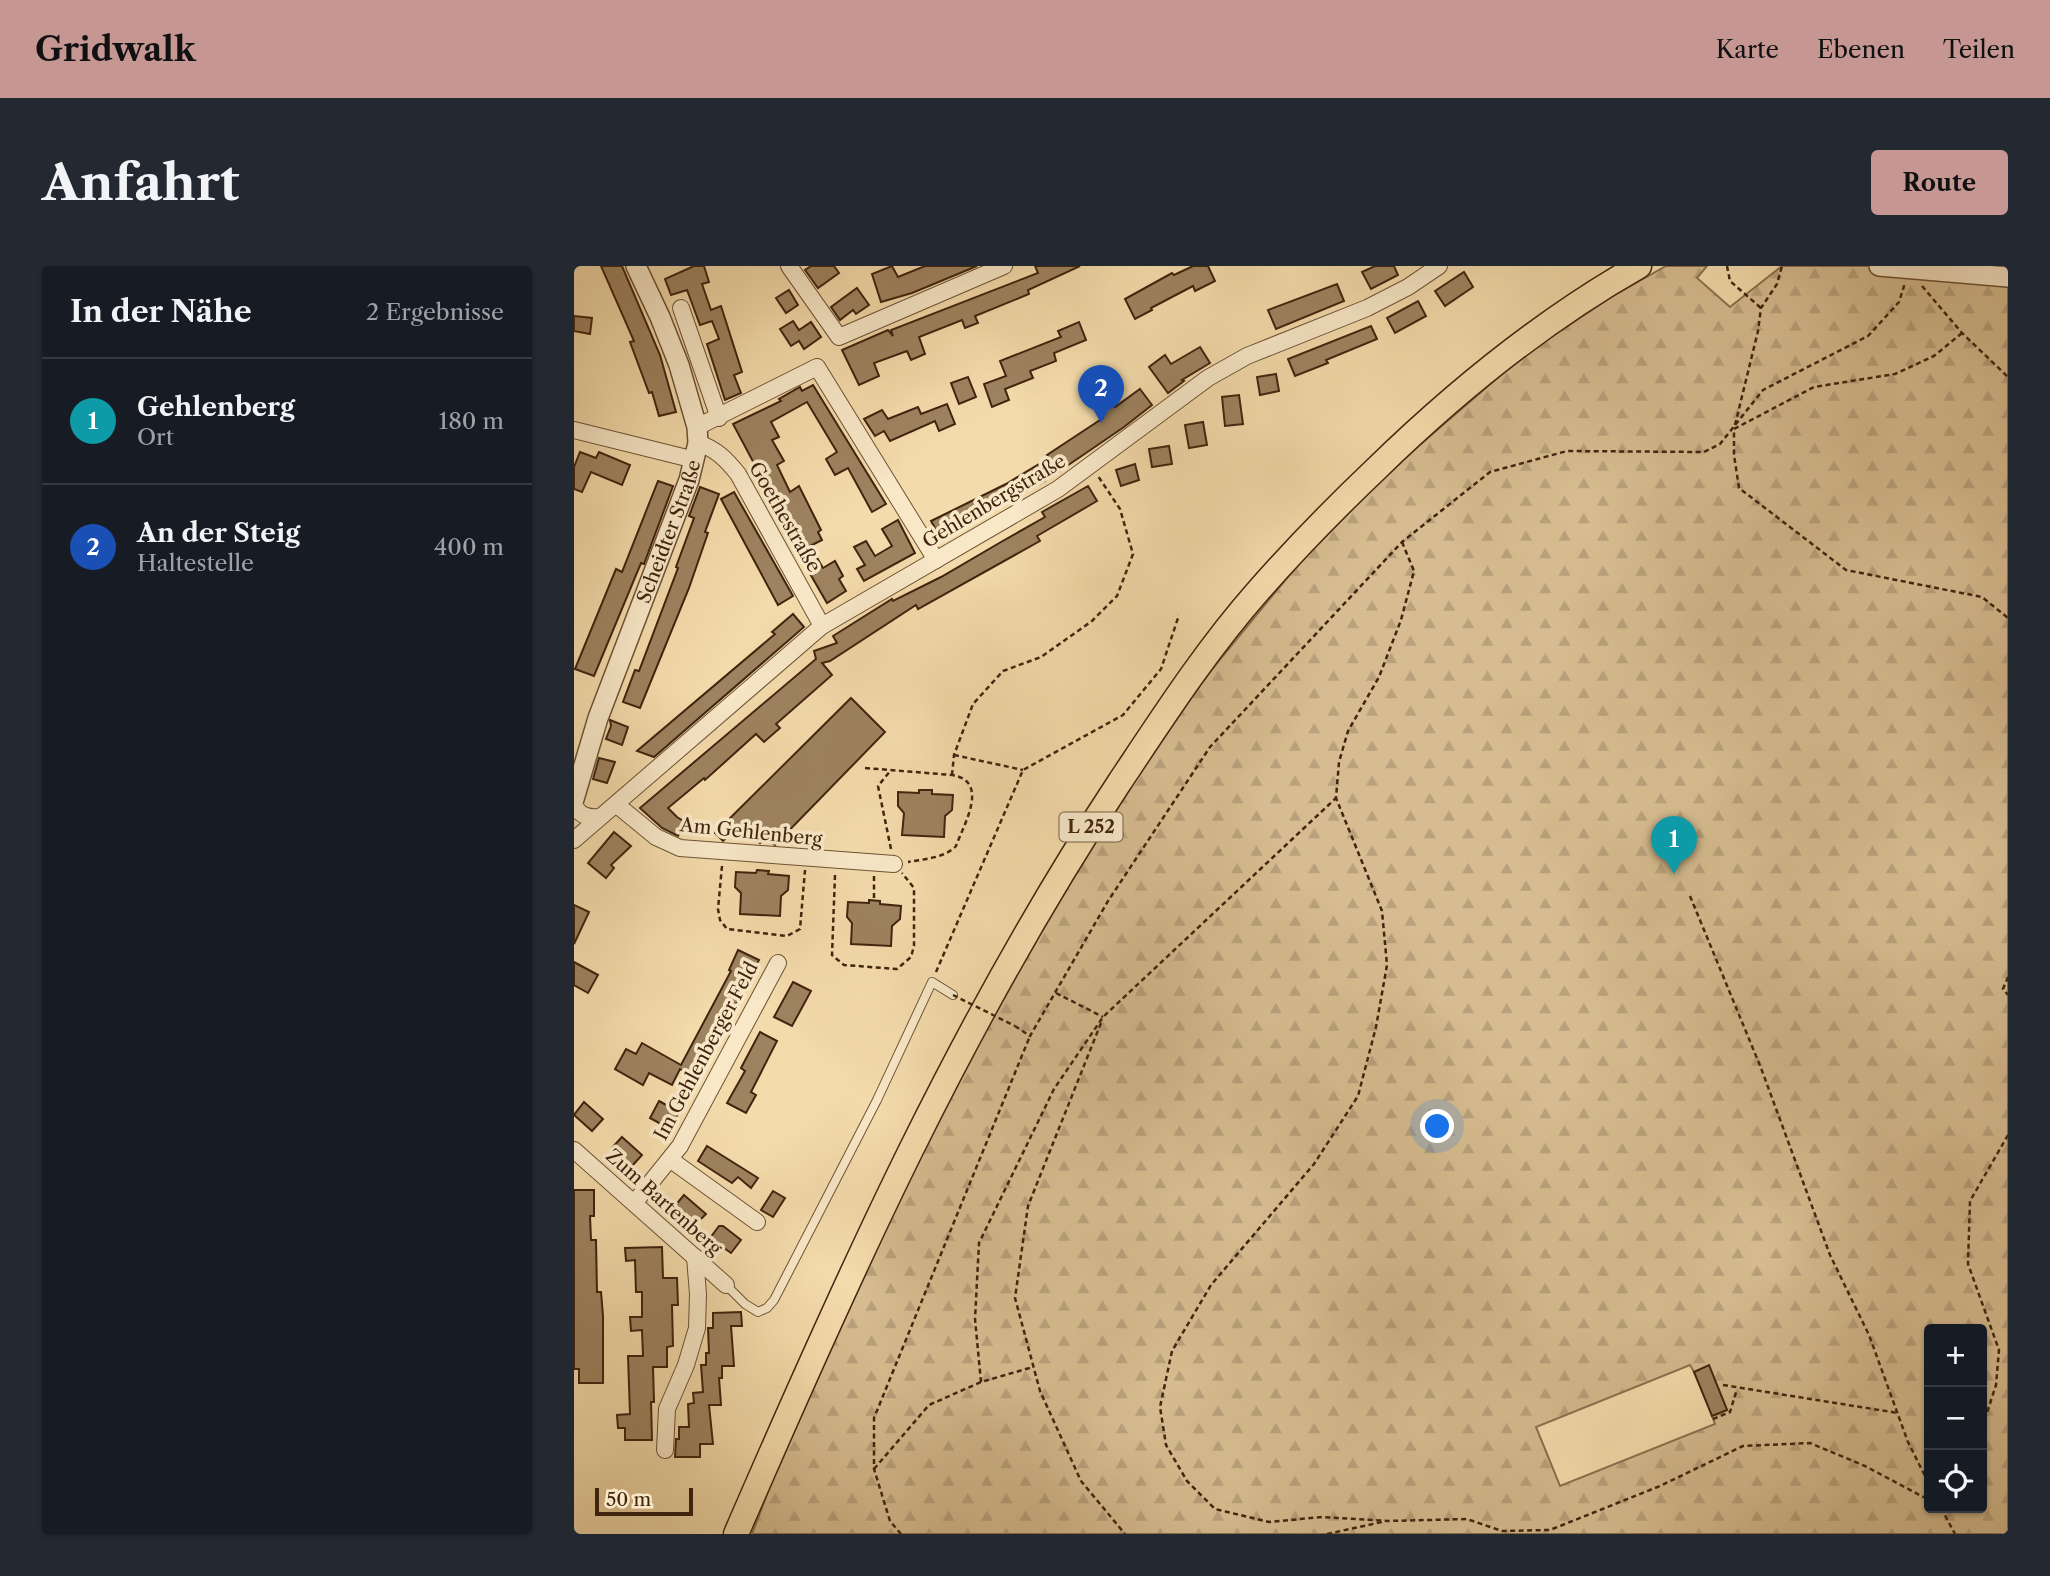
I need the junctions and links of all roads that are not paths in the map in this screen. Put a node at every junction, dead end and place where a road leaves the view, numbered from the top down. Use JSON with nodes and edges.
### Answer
{"nodes":[{"id":1,"x":636,"y":266,"type":"edge"},
{"id":2,"x":789,"y":266,"type":"edge"},
{"id":3,"x":1439,"y":266,"type":"edge"},
{"id":4,"x":1639,"y":266,"type":"edge"},
{"id":5,"x":1879,"y":266,"type":"edge"},
{"id":6,"x":1907,"y":267,"type":"edge"},
{"id":7,"x":996,"y":268,"type":"edge"},
{"id":8,"x":2008,"y":277,"type":"edge"},
{"id":9,"x":681,"y":308,"type":"dead end"},
{"id":10,"x":719,"y":418,"type":"junction"},
{"id":11,"x":574,"y":430,"type":"edge"},
{"id":12,"x":696,"y":443,"type":"junction"},
{"id":13,"x":936,"y":560,"type":"junction"},
{"id":14,"x":822,"y":626,"type":"junction"},
{"id":15,"x":574,"y":802,"type":"edge"},
{"id":16,"x":617,"y":805,"type":"junction"},
{"id":17,"x":600,"y":817,"type":"junction"},
{"id":18,"x":574,"y":840,"type":"edge"},
{"id":19,"x":894,"y":864,"type":"road end"},
{"id":20,"x":778,"y":963,"type":"dead end"},
{"id":21,"x":953,"y":995,"type":"road end"},
{"id":22,"x":574,"y":1150,"type":"edge"},
{"id":23,"x":671,"y":1160,"type":"junction"},
{"id":24,"x":635,"y":1202,"type":"junction"},
{"id":25,"x":757,"y":1222,"type":"dead end"},
{"id":26,"x":695,"y":1257,"type":"junction"},
{"id":27,"x":726,"y":1285,"type":"joint"},
{"id":28,"x":665,"y":1450,"type":"dead end"},
{"id":29,"x":737,"y":1534,"type":"edge"}],
"edges":[{"from":1,"to":12,"type":"street"},
{"from":2,"to":7,"type":"street"},
{"from":3,"to":13,"type":"street","name":"Gehlenbergstraße"},
{"from":4,"to":29,"type":"highway","number":"L 252"},
{"from":5,"to":6,"type":"street"},
{"from":6,"to":8,"type":"street"},
{"from":9,"to":10,"type":"street"},
{"from":10,"to":12,"type":"street"},
{"from":10,"to":13,"type":"street"},
{"from":11,"to":12,"type":"street","name":"Goethestraße"},
{"from":12,"to":14,"type":"street","name":"Goethestraße"},
{"from":12,"to":15,"type":"street","name":"Scheidter Straße"},
{"from":13,"to":14,"type":"street","name":"Gehlenbergstraße"},
{"from":14,"to":16,"type":"street","name":"Gehlenbergstraße"},
{"from":15,"to":17,"type":"street"},
{"from":16,"to":17,"type":"street","name":"Gehlenbergstraße"},
{"from":16,"to":19,"type":"street","name":"Am Gehlenberg"},
{"from":17,"to":18,"type":"street","name":"Gehlenbergstraße"},
{"from":20,"to":23,"type":"street","name":"Im Gehlenberger Feld"},
{"from":21,"to":27,"type":"lane"},
{"from":22,"to":24,"type":"street","name":"Zum Bartenberg"},
{"from":23,"to":24,"type":"street","name":"Im Gehlenberger Feld"},
{"from":23,"to":25,"type":"street","name":"Im Gehlenberger Feld"},
{"from":24,"to":26,"type":"street","name":"Zum Bartenberg"},
{"from":26,"to":27,"type":"street","name":"Zum Bartenberg"},
{"from":26,"to":28,"type":"street"}]}
